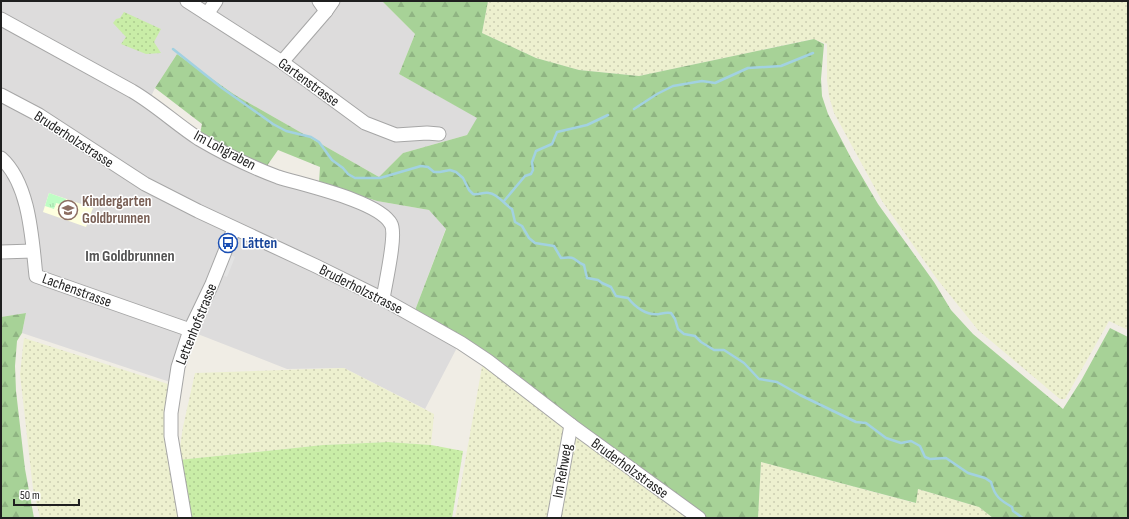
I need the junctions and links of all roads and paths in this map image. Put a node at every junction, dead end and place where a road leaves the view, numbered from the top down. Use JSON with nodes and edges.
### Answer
{"nodes":[{"id":1,"x":187,"y":1,"type":"edge"},
{"id":2,"x":216,"y":1,"type":"edge"},
{"id":3,"x":326,"y":4,"type":"edge"},
{"id":4,"x":207,"y":14,"type":"junction"},
{"id":5,"x":1,"y":19,"type":"edge"},
{"id":6,"x":282,"y":62,"type":"junction"},
{"id":7,"x":1,"y":95,"type":"edge"},
{"id":8,"x":439,"y":134,"type":"dead end"},
{"id":9,"x":1,"y":158,"type":"edge"},
{"id":10,"x":234,"y":229,"type":"junction"},
{"id":11,"x":33,"y":251,"type":"junction"},
{"id":12,"x":1,"y":252,"type":"edge"},
{"id":13,"x":383,"y":299,"type":"junction"},
{"id":14,"x":190,"y":330,"type":"junction"},
{"id":15,"x":571,"y":425,"type":"junction"},
{"id":16,"x":185,"y":518,"type":"edge"},
{"id":17,"x":554,"y":518,"type":"edge"},
{"id":18,"x":699,"y":518,"type":"edge"}],
"edges":[{"from":1,"to":4,"type":"street","name":"Gartenstrasse"},
{"from":2,"to":4,"type":"street"},
{"from":3,"to":6,"type":"street"},
{"from":4,"to":6,"type":"street","name":"Gartenstrasse"},
{"from":5,"to":13,"type":"street","name":"Im Lohgraben"},
{"from":6,"to":8,"type":"street","name":"Gartenstrasse"},
{"from":7,"to":10,"type":"street","name":"Bruderholzstrasse"},
{"from":9,"to":11,"type":"street","name":"Lachenstrasse"},
{"from":10,"to":13,"type":"street","name":"Bruderholzstrasse"},
{"from":10,"to":14,"type":"street","name":"Lettenhofstrasse"},
{"from":11,"to":12,"type":"street"},
{"from":11,"to":14,"type":"street","name":"Lachenstrasse"},
{"from":13,"to":15,"type":"street","name":"Bruderholzstrasse"},
{"from":14,"to":16,"type":"street","name":"Lettenhofstrasse"},
{"from":15,"to":17,"type":"street","name":"Im Rehweg"},
{"from":15,"to":18,"type":"street","name":"Bruderholzstrasse"}]}
